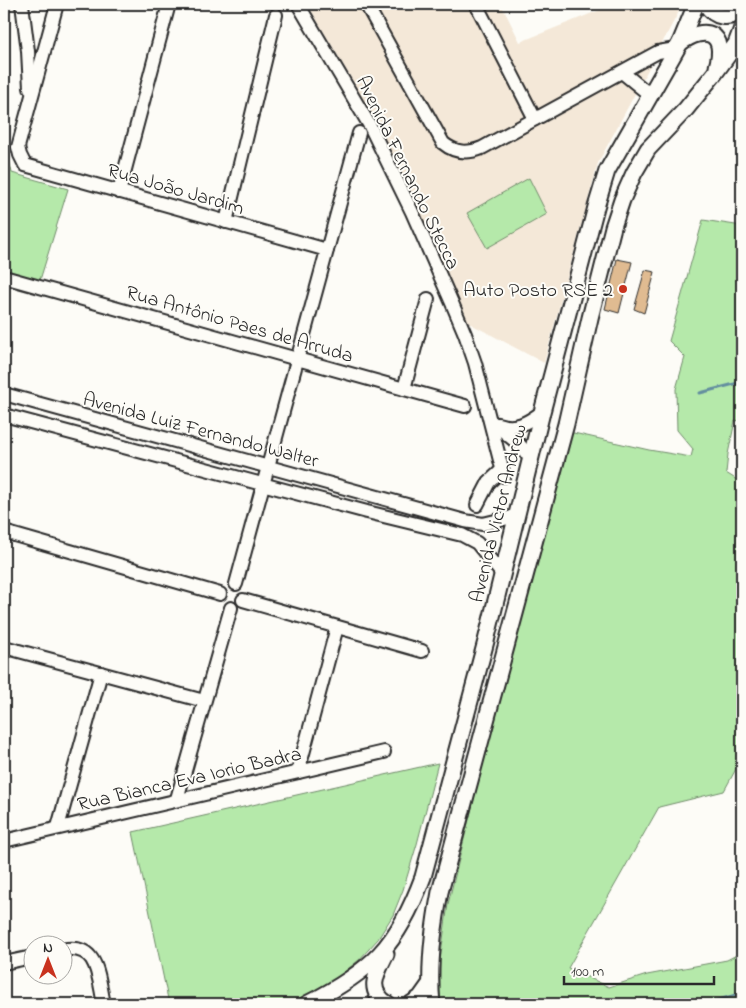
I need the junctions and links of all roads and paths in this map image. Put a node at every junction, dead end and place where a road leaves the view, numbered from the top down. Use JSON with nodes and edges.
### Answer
{"nodes":[{"id":1,"x":22,"y":4,"type":"edge"},
{"id":2,"x":57,"y":4,"type":"edge"},
{"id":3,"x":169,"y":4,"type":"edge"},
{"id":4,"x":298,"y":4,"type":"edge"},
{"id":5,"x":366,"y":4,"type":"edge"},
{"id":6,"x":476,"y":4,"type":"edge"},
{"id":7,"x":696,"y":4,"type":"edge"},
{"id":8,"x":706,"y":4,"type":"edge"},
{"id":9,"x":742,"y":10,"type":"edge"},
{"id":10,"x":276,"y":15,"type":"dead end"},
{"id":11,"x":742,"y":28,"type":"edge"},
{"id":12,"x":678,"y":46,"type":"junction"},
{"id":13,"x":622,"y":72,"type":"junction"},
{"id":14,"x":715,"y":73,"type":"junction"},
{"id":15,"x":650,"y":95,"type":"junction"},
{"id":16,"x":31,"y":101,"type":"junction"},
{"id":17,"x":535,"y":119,"type":"junction"},
{"id":18,"x":358,"y":133,"type":"dead end"},
{"id":19,"x":119,"y":192,"type":"junction"},
{"id":20,"x":226,"y":222,"type":"junction"},
{"id":21,"x":327,"y":250,"type":"junction"},
{"id":22,"x":4,"y":277,"type":"edge"},
{"id":23,"x":428,"y":299,"type":"dead end"},
{"id":24,"x":297,"y":359,"type":"junction"},
{"id":25,"x":404,"y":389,"type":"junction"},
{"id":26,"x":4,"y":394,"type":"edge"},
{"id":27,"x":465,"y":406,"type":"dead end"},
{"id":28,"x":542,"y":412,"type":"junction"},
{"id":29,"x":4,"y":415,"type":"edge"},
{"id":30,"x":491,"y":421,"type":"junction"},
{"id":31,"x":531,"y":460,"type":"junction"},
{"id":32,"x":268,"y":467,"type":"junction"},
{"id":33,"x":263,"y":484,"type":"junction"},
{"id":34,"x":389,"y":501,"type":"junction"},
{"id":35,"x":477,"y":505,"type":"dead end"},
{"id":36,"x":367,"y":512,"type":"junction"},
{"id":37,"x":516,"y":516,"type":"junction"},
{"id":38,"x":4,"y":532,"type":"edge"},
{"id":39,"x":502,"y":574,"type":"junction"},
{"id":40,"x":236,"y":584,"type":"junction"},
{"id":41,"x":220,"y":594,"type":"junction"},
{"id":42,"x":243,"y":600,"type":"junction"},
{"id":43,"x":231,"y":608,"type":"junction"},
{"id":44,"x":337,"y":627,"type":"junction"},
{"id":45,"x":4,"y":647,"type":"edge"},
{"id":46,"x":422,"y":651,"type":"dead end"},
{"id":47,"x":101,"y":673,"type":"junction"},
{"id":48,"x":204,"y":701,"type":"junction"},
{"id":49,"x":384,"y":752,"type":"dead end"},
{"id":50,"x":298,"y":772,"type":"junction"},
{"id":51,"x":177,"y":799,"type":"junction"},
{"id":52,"x":58,"y":828,"type":"junction"},
{"id":53,"x":4,"y":841,"type":"edge"},
{"id":54,"x":392,"y":941,"type":"junction"},
{"id":55,"x":72,"y":949,"type":"edge"},
{"id":56,"x":22,"y":959,"type":"edge"},
{"id":57,"x":4,"y":963,"type":"edge"},
{"id":58,"x":430,"y":984,"type":"junction"},
{"id":59,"x":104,"y":1004,"type":"edge"},
{"id":60,"x":308,"y":1004,"type":"edge"},
{"id":61,"x":388,"y":1004,"type":"edge"},
{"id":62,"x":411,"y":1004,"type":"edge"},
{"id":63,"x":432,"y":1004,"type":"edge"}],
"edges":[{"from":1,"to":16,"type":"street"},
{"from":2,"to":16,"type":"street"},
{"from":3,"to":19,"type":"street"},
{"from":4,"to":30,"type":"street","name":"Avenida Fernando Stecca"},
{"from":5,"to":17,"type":"street"},
{"from":6,"to":17,"type":"street"},
{"from":7,"to":12,"type":"main road","name":"Avenida Victor Andrew"},
{"from":8,"to":9,"type":"main road"},
{"from":10,"to":20,"type":"street"},
{"from":11,"to":14,"type":"main road"},
{"from":12,"to":13,"type":"street"},
{"from":12,"to":14,"type":"main road"},
{"from":12,"to":15,"type":"main road","name":"Avenida Victor Andrew"},
{"from":13,"to":15,"type":"street"},
{"from":13,"to":17,"type":"street"},
{"from":14,"to":58,"type":"main road"},
{"from":15,"to":28,"type":"main road","name":"Avenida Victor Andrew"},
{"from":16,"to":19,"type":"street","name":"Rua João Jardim"},
{"from":18,"to":21,"type":"street"},
{"from":19,"to":20,"type":"street","name":"Rua João Jardim"},
{"from":20,"to":21,"type":"street","name":"Rua João Jardim"},
{"from":21,"to":24,"type":"street"},
{"from":22,"to":24,"type":"street","name":"Rua Antônio Paes de Arruda"},
{"from":23,"to":25,"type":"street"},
{"from":24,"to":25,"type":"street","name":"Rua Antônio Paes de Arruda"},
{"from":24,"to":32,"type":"street"},
{"from":25,"to":27,"type":"street","name":"Rua Antônio Paes de Arruda"},
{"from":26,"to":32,"type":"street","name":"Avenida Luiz Fernando Walter"},
{"from":28,"to":30,"type":"street"},
{"from":28,"to":31,"type":"main road","name":"Avenida Victor Andrew"},
{"from":29,"to":33,"type":"street","name":"Avenida Luiz Fernando Walter"},
{"from":30,"to":31,"type":"street"},
{"from":30,"to":35,"type":"street","name":"Avenida Fernando Stecca"},
{"from":31,"to":37,"type":"main road","name":"Avenida Victor Andrew"},
{"from":32,"to":33,"type":"street"},
{"from":32,"to":34,"type":"street","name":"Avenida Luiz Fernando Walter"},
{"from":33,"to":36,"type":"street","name":"Avenida Luiz Fernando Walter"},
{"from":33,"to":40,"type":"street"},
{"from":34,"to":36,"type":"street"},
{"from":34,"to":37,"type":"street","name":"Avenida Luiz Fernando Walter"},
{"from":36,"to":39,"type":"street","name":"Avenida Luiz Fernando Walter"},
{"from":37,"to":39,"type":"main road","name":"Avenida Victor Andrew"},
{"from":38,"to":41,"type":"street"},
{"from":39,"to":54,"type":"main road","name":"Avenida Victor Andrew"},
{"from":40,"to":41,"type":"street"},
{"from":40,"to":42,"type":"street"},
{"from":41,"to":43,"type":"street"},
{"from":42,"to":43,"type":"street"},
{"from":42,"to":44,"type":"street"},
{"from":43,"to":48,"type":"street"},
{"from":44,"to":46,"type":"street"},
{"from":44,"to":50,"type":"street"},
{"from":45,"to":47,"type":"street"},
{"from":47,"to":48,"type":"street"},
{"from":47,"to":52,"type":"street"},
{"from":48,"to":51,"type":"street"},
{"from":49,"to":50,"type":"street","name":"Rua Bianca Eva Iorio Badra"},
{"from":50,"to":51,"type":"street","name":"Rua Bianca Eva Iorio Badra"},
{"from":51,"to":52,"type":"street","name":"Rua Bianca Eva Iorio Badra"},
{"from":52,"to":53,"type":"street","name":"Rua Bianca Eva Iorio Badra"},
{"from":54,"to":60,"type":"main road","name":"Avenida Victor Andrew"},
{"from":54,"to":61,"type":"main road"},
{"from":55,"to":59,"type":"street"},
{"from":56,"to":57,"type":"street"},
{"from":58,"to":62,"type":"main road"},
{"from":58,"to":63,"type":"main road"}]}
